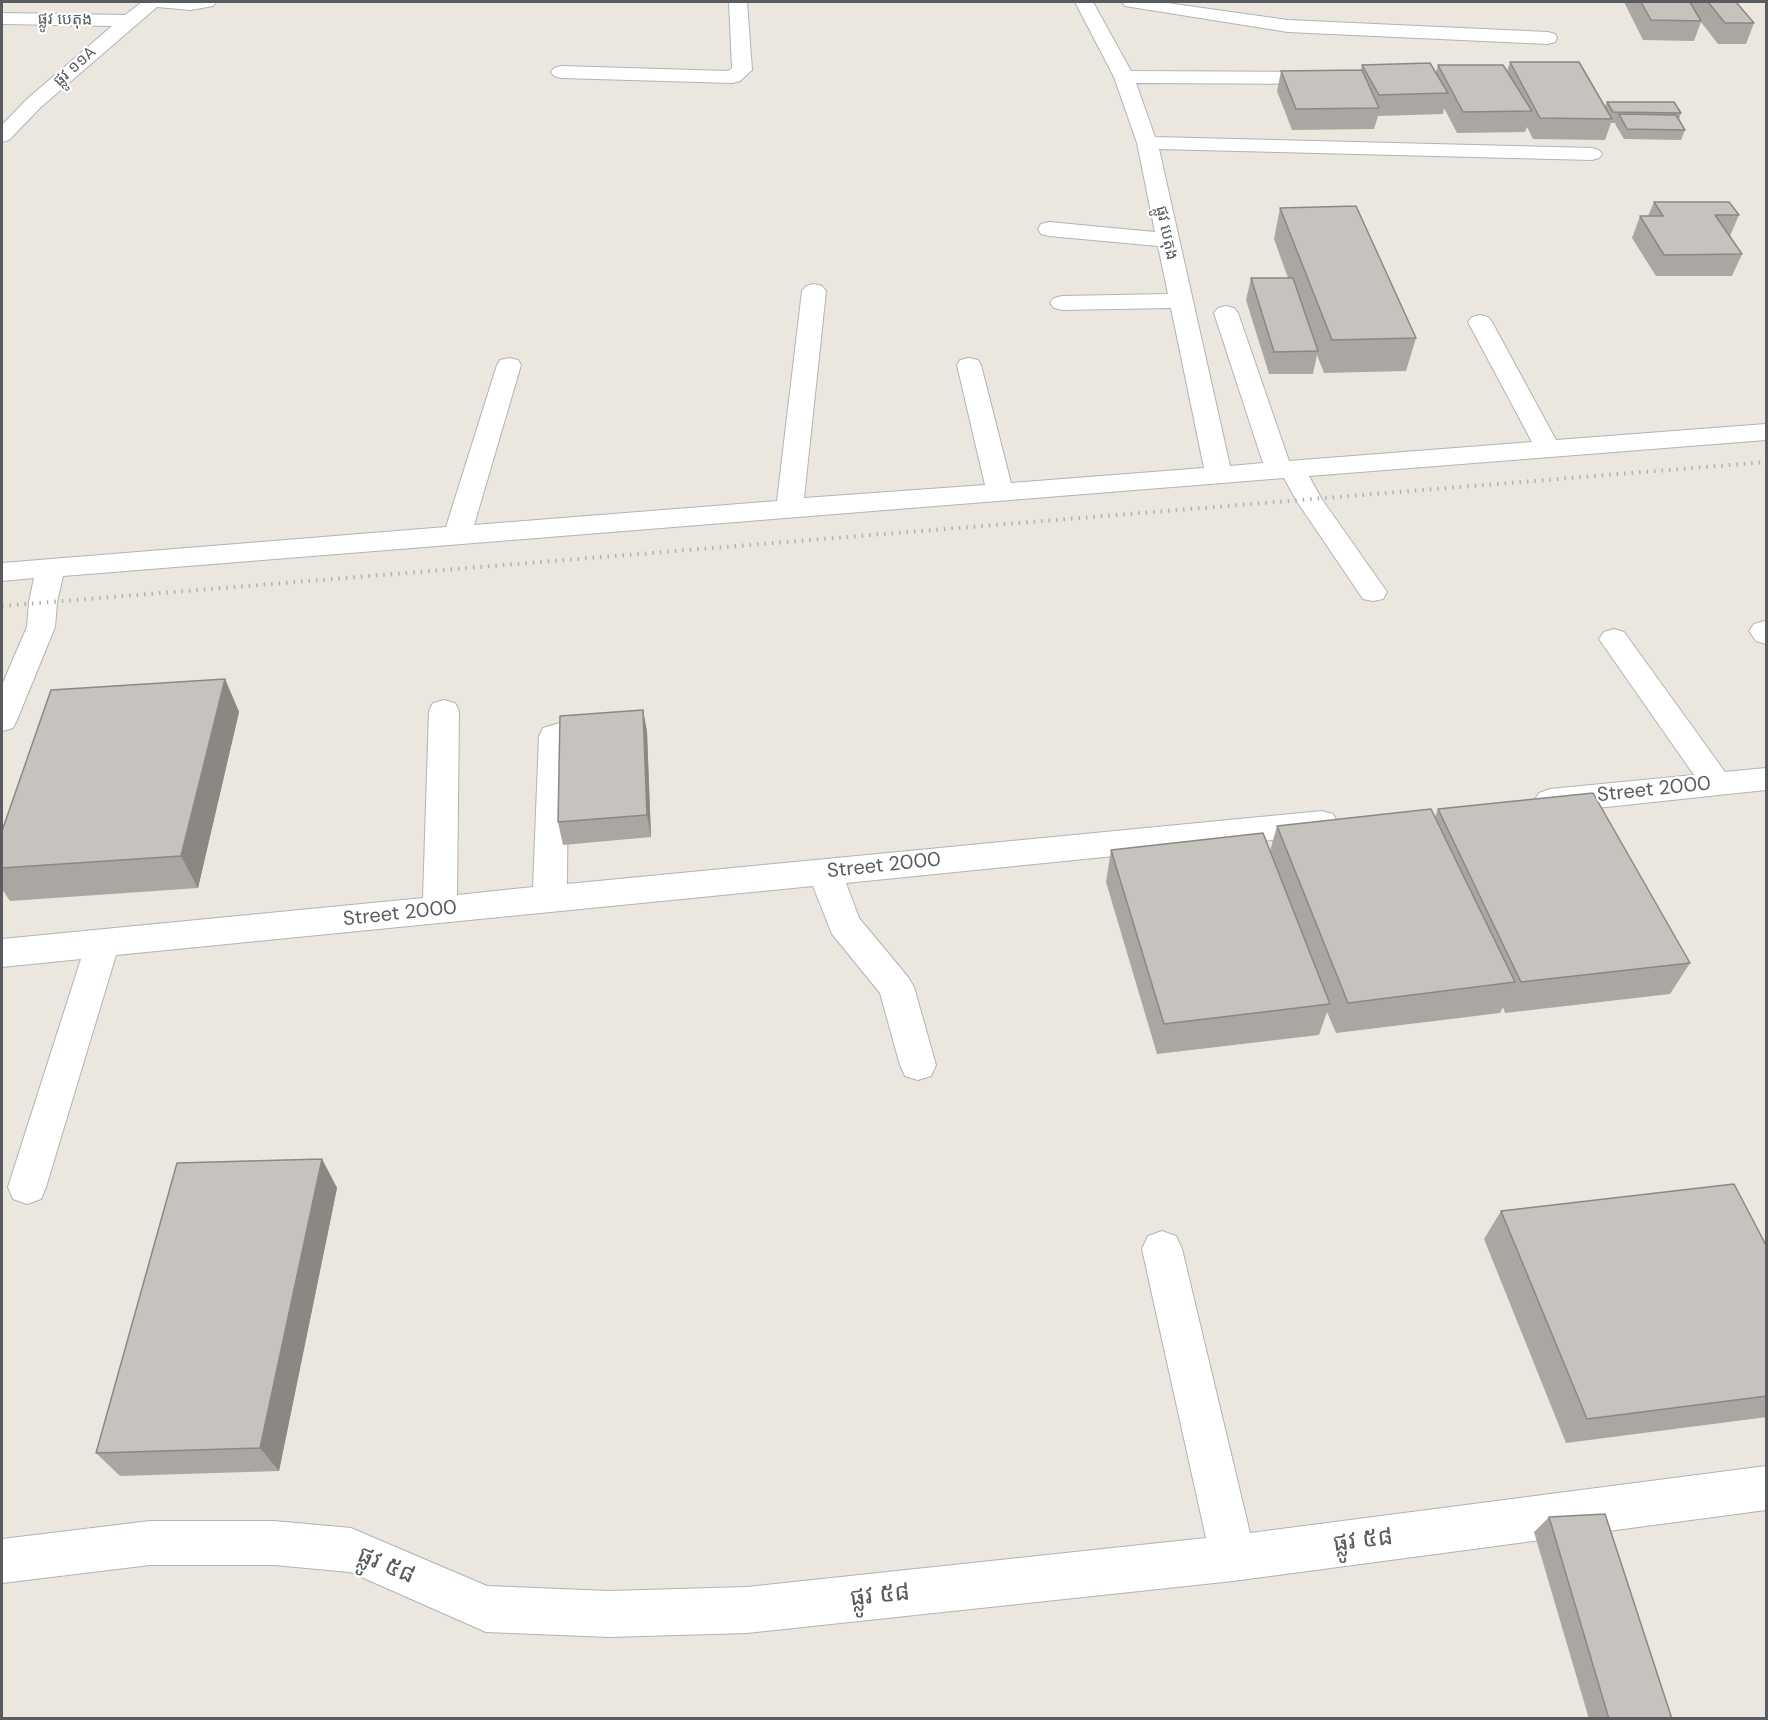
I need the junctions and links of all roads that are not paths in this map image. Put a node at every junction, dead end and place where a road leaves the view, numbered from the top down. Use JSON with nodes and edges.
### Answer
{"nodes":[{"id":1,"x":152,"y":2,"type":"edge"},
{"id":2,"x":157,"y":2,"type":"edge"},
{"id":3,"x":207,"y":2,"type":"edge"},
{"id":4,"x":738,"y":2,"type":"edge"},
{"id":5,"x":1084,"y":2,"type":"edge"},
{"id":6,"x":1131,"y":2,"type":"edge"},
{"id":7,"x":2,"y":18,"type":"edge"},
{"id":8,"x":128,"y":21,"type":"junction"},
{"id":9,"x":1548,"y":38,"type":"dead end"},
{"id":10,"x":561,"y":72,"type":"dead end"},
{"id":11,"x":1338,"y":78,"type":"edge"},
{"id":12,"x":1127,"y":86,"type":"junction"},
{"id":13,"x":1230,"y":96,"type":"dead end"},
{"id":14,"x":2,"y":136,"type":"edge"},
{"id":15,"x":1147,"y":143,"type":"junction"},
{"id":16,"x":1592,"y":154,"type":"dead end"},
{"id":17,"x":1049,"y":229,"type":"dead end"},
{"id":18,"x":1167,"y":240,"type":"junction"},
{"id":19,"x":814,"y":291,"type":"dead end"},
{"id":20,"x":1181,"y":301,"type":"junction"},
{"id":21,"x":1062,"y":303,"type":"dead end"},
{"id":22,"x":1226,"y":314,"type":"dead end"},
{"id":23,"x":1480,"y":322,"type":"dead end"},
{"id":24,"x":509,"y":365,"type":"dead end"},
{"id":25,"x":969,"y":365,"type":"dead end"},
{"id":26,"x":1767,"y":432,"type":"edge"},
{"id":27,"x":1548,"y":449,"type":"junction"},
{"id":28,"x":1286,"y":470,"type":"junction"},
{"id":29,"x":1219,"y":475,"type":"junction"},
{"id":30,"x":1000,"y":493,"type":"junction"},
{"id":31,"x":790,"y":508,"type":"junction"},
{"id":32,"x":457,"y":536,"type":"junction"},
{"id":33,"x":51,"y":568,"type":"junction"},
{"id":34,"x":2,"y":572,"type":"edge"},
{"id":35,"x":1373,"y":592,"type":"dead end"},
{"id":36,"x":1614,"y":639,"type":"dead end"},
{"id":37,"x":444,"y":711,"type":"dead end"},
{"id":38,"x":2,"y":720,"type":"edge"},
{"id":39,"x":589,"y":734,"type":"edge"},
{"id":40,"x":1767,"y":779,"type":"edge"},
{"id":41,"x":1718,"y":784,"type":"junction"},
{"id":42,"x":1522,"y":803,"type":"edge"},
{"id":43,"x":1357,"y":820,"type":"edge"},
{"id":44,"x":825,"y":872,"type":"junction"},
{"id":45,"x":550,"y":899,"type":"junction"},
{"id":46,"x":440,"y":910,"type":"junction"},
{"id":47,"x":103,"y":942,"type":"junction"},
{"id":48,"x":2,"y":952,"type":"edge"},
{"id":49,"x":918,"y":1065,"type":"dead end"},
{"id":50,"x":27,"y":1187,"type":"dead end"},
{"id":51,"x":1162,"y":1249,"type":"dead end"},
{"id":52,"x":1767,"y":1488,"type":"edge"},
{"id":53,"x":1233,"y":1558,"type":"junction"},
{"id":54,"x":2,"y":1561,"type":"edge"}],
"edges":[{"from":1,"to":8,"type":"street","name":"ផ្លូវ ១១A"},
{"from":2,"to":3,"type":"street"},
{"from":4,"to":10,"type":"street"},
{"from":5,"to":12,"type":"street","name":"ផ្លូវ បេតុង"},
{"from":6,"to":9,"type":"street"},
{"from":7,"to":8,"type":"street","name":"ផ្លូវ បេតុង"},
{"from":8,"to":14,"type":"street","name":"ផ្លូវ ១១A"},
{"from":11,"to":12,"type":"street"},
{"from":12,"to":13,"type":"street"},
{"from":12,"to":15,"type":"street","name":"ផ្លូវ បេតុង"},
{"from":15,"to":16,"type":"street"},
{"from":15,"to":18,"type":"street","name":"ផ្លូវ បេតុង"},
{"from":17,"to":18,"type":"street"},
{"from":18,"to":20,"type":"street","name":"ផ្លូវ បេតុង"},
{"from":19,"to":31,"type":"street"},
{"from":20,"to":21,"type":"street"},
{"from":20,"to":29,"type":"street","name":"ផ្លូវ បេតុង"},
{"from":22,"to":28,"type":"street"},
{"from":23,"to":27,"type":"street"},
{"from":24,"to":32,"type":"street"},
{"from":25,"to":30,"type":"street"},
{"from":26,"to":27,"type":"street"},
{"from":27,"to":28,"type":"street"},
{"from":28,"to":29,"type":"street"},
{"from":28,"to":35,"type":"street"},
{"from":29,"to":30,"type":"street"},
{"from":30,"to":31,"type":"street"},
{"from":31,"to":32,"type":"street"},
{"from":32,"to":33,"type":"street"},
{"from":33,"to":34,"type":"street"},
{"from":33,"to":38,"type":"street"},
{"from":36,"to":41,"type":"street"},
{"from":37,"to":46,"type":"street"},
{"from":39,"to":45,"type":"street"},
{"from":40,"to":41,"type":"street","name":"Street 2000"},
{"from":41,"to":42,"type":"street","name":"Street 2000"},
{"from":43,"to":44,"type":"street","name":"Street 2000"},
{"from":44,"to":45,"type":"street","name":"Street 2000"},
{"from":44,"to":49,"type":"street"},
{"from":45,"to":46,"type":"street","name":"Street 2000"},
{"from":46,"to":47,"type":"street","name":"Street 2000"},
{"from":47,"to":48,"type":"street","name":"Street 2000"},
{"from":47,"to":50,"type":"street"},
{"from":51,"to":53,"type":"street"},
{"from":52,"to":53,"type":"street","name":"ផ្លូវ ៥៨"},
{"from":53,"to":54,"type":"street","name":"ផ្លូវ ៥៨"}]}
